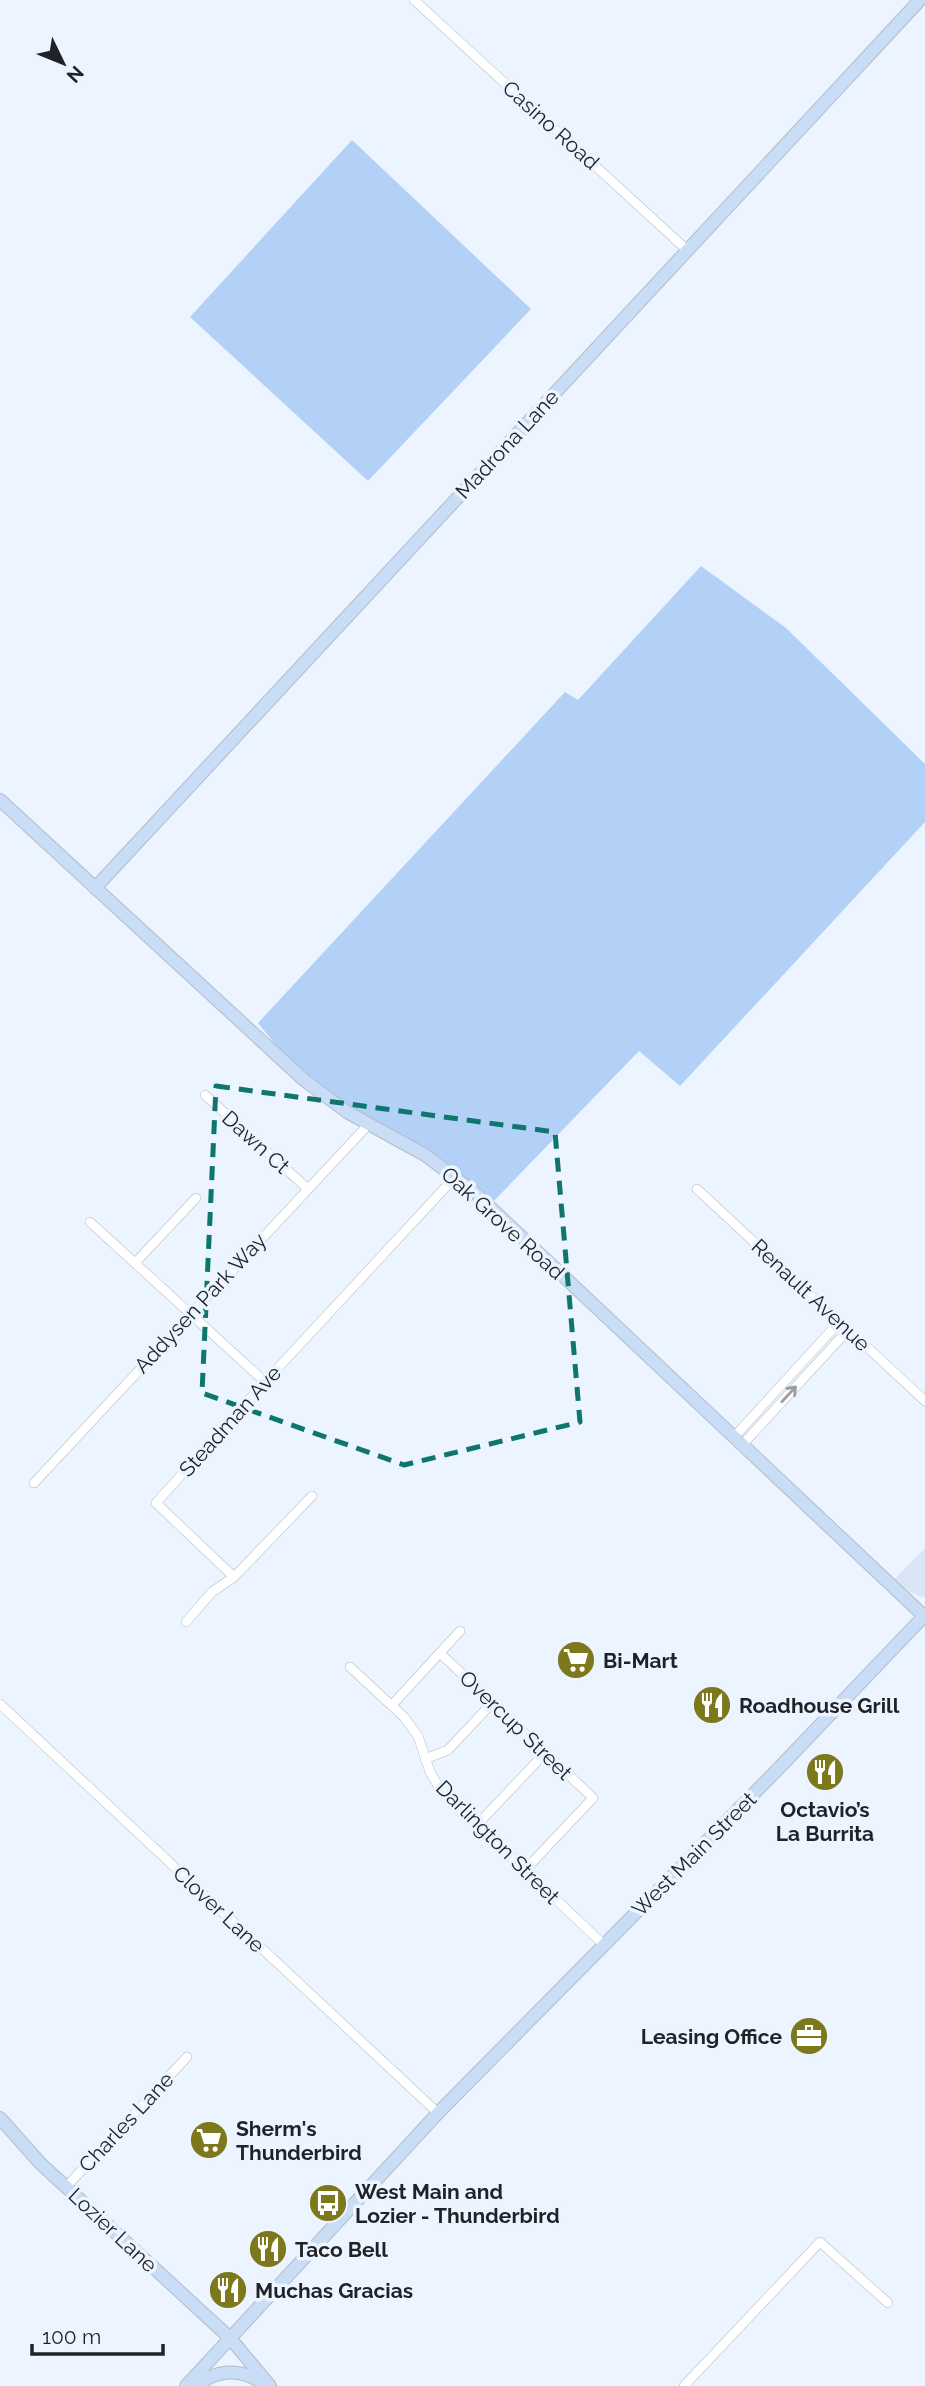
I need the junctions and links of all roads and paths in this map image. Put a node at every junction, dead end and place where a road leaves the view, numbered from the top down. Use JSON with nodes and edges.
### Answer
{"nodes":[{"id":1,"x":414,"y":0,"type":"edge"},
{"id":2,"x":920,"y":0,"type":"edge"},
{"id":3,"x":687,"y":250,"type":"junction"},
{"id":4,"x":0,"y":800,"type":"edge"},
{"id":5,"x":95,"y":888,"type":"junction"},
{"id":6,"x":205,"y":1095,"type":"dead end"},
{"id":7,"x":368,"y":1125,"type":"junction"},
{"id":8,"x":456,"y":1177,"type":"junction"},
{"id":9,"x":308,"y":1189,"type":"junction"},
{"id":10,"x":697,"y":1189,"type":"dead end"},
{"id":11,"x":195,"y":1198,"type":"dead end"},
{"id":12,"x":90,"y":1222,"type":"dead end"},
{"id":13,"x":135,"y":1263,"type":"junction"},
{"id":14,"x":190,"y":1313,"type":"junction"},
{"id":15,"x":840,"y":1321,"type":"junction"},
{"id":16,"x":848,"y":1330,"type":"junction"},
{"id":17,"x":265,"y":1382,"type":"junction"},
{"id":18,"x":925,"y":1401,"type":"edge"},
{"id":19,"x":739,"y":1440,"type":"junction"},
{"id":20,"x":34,"y":1483,"type":"dead end"},
{"id":21,"x":312,"y":1496,"type":"dead end"},
{"id":22,"x":234,"y":1577,"type":"junction"},
{"id":23,"x":924,"y":1615,"type":"edge"},
{"id":24,"x":186,"y":1622,"type":"dead end"},
{"id":25,"x":460,"y":1631,"type":"dead end"},
{"id":26,"x":440,"y":1653,"type":"junction"},
{"id":27,"x":350,"y":1667,"type":"dead end"},
{"id":28,"x":493,"y":1702,"type":"junction"},
{"id":29,"x":0,"y":1704,"type":"edge"},
{"id":30,"x":392,"y":1705,"type":"junction"},
{"id":31,"x":545,"y":1753,"type":"junction"},
{"id":32,"x":425,"y":1759,"type":"junction"},
{"id":33,"x":477,"y":1825,"type":"junction"},
{"id":34,"x":525,"y":1870,"type":"junction"},
{"id":35,"x":604,"y":1945,"type":"junction"},
{"id":36,"x":187,"y":2057,"type":"dead end"},
{"id":37,"x":439,"y":2113,"type":"junction"},
{"id":38,"x":0,"y":2118,"type":"edge"},
{"id":39,"x":66,"y":2187,"type":"junction"},
{"id":40,"x":888,"y":2303,"type":"dead end"},
{"id":41,"x":230,"y":2338,"type":"junction"},
{"id":42,"x":186,"y":2386,"type":"edge"},
{"id":43,"x":198,"y":2386,"type":"edge"},
{"id":44,"x":268,"y":2386,"type":"edge"},
{"id":45,"x":684,"y":2386,"type":"edge"}],
"edges":[{"from":1,"to":3,"type":"street","name":"Casino Road"},
{"from":2,"to":3,"type":"street","name":"Madrona Lane"},
{"from":3,"to":5,"type":"street","name":"Madrona Lane"},
{"from":4,"to":5,"type":"street","name":"Oak Grove Road"},
{"from":5,"to":7,"type":"street","name":"Oak Grove Road"},
{"from":6,"to":9,"type":"street","name":"Dawn Ct"},
{"from":7,"to":8,"type":"street","name":"Oak Grove Road"},
{"from":7,"to":9,"type":"street","name":"Addysen Park Way"},
{"from":8,"to":17,"type":"street","name":"Steadman Ave"},
{"from":8,"to":19,"type":"street","name":"Oak Grove Road"},
{"from":9,"to":14,"type":"street","name":"Addysen Park Way"},
{"from":10,"to":15,"type":"street","name":"Renault Avenue"},
{"from":11,"to":13,"type":"street"},
{"from":12,"to":13,"type":"street"},
{"from":13,"to":14,"type":"street"},
{"from":14,"to":17,"type":"street"},
{"from":14,"to":20,"type":"street","name":"Addysen Park Way"},
{"from":15,"to":16,"type":"street","name":"Renault Avenue"},
{"from":15,"to":19,"type":"street"},
{"from":16,"to":18,"type":"street","name":"Renault Avenue"},
{"from":19,"to":16,"type":"street","one_way":true},
{"from":17,"to":22,"type":"street","name":"Steadman Ave"},
{"from":19,"to":23,"type":"street","name":"Oak Grove Road"},
{"from":21,"to":22,"type":"street"},
{"from":22,"to":24,"type":"street"},
{"from":23,"to":35,"type":"street","name":"West Main Street"},
{"from":25,"to":26,"type":"street"},
{"from":26,"to":28,"type":"street","name":"Overcup Street"},
{"from":26,"to":30,"type":"street"},
{"from":27,"to":30,"type":"street","name":"Darlington Street"},
{"from":28,"to":31,"type":"street","name":"Overcup Street"},
{"from":28,"to":32,"type":"street"},
{"from":29,"to":37,"type":"street","name":"Clover Lane"},
{"from":30,"to":32,"type":"street","name":"Darlington Street"},
{"from":31,"to":33,"type":"street"},
{"from":31,"to":34,"type":"street","name":"Overcup Street"},
{"from":32,"to":33,"type":"street","name":"Darlington Street"},
{"from":33,"to":34,"type":"street","name":"Darlington Street"},
{"from":34,"to":35,"type":"street","name":"Darlington Street"},
{"from":35,"to":37,"type":"street","name":"West Main Street"},
{"from":36,"to":39,"type":"street","name":"Charles Lane"},
{"from":37,"to":41,"type":"street"},
{"from":38,"to":39,"type":"street","name":"Lozier Lane"},
{"from":39,"to":41,"type":"street","name":"Lozier Lane"},
{"from":40,"to":45,"type":"street"},
{"from":41,"to":42,"type":"street"},
{"from":41,"to":44,"type":"street","name":"Lozier Lane"},
{"from":43,"to":44,"type":"street"}]}
